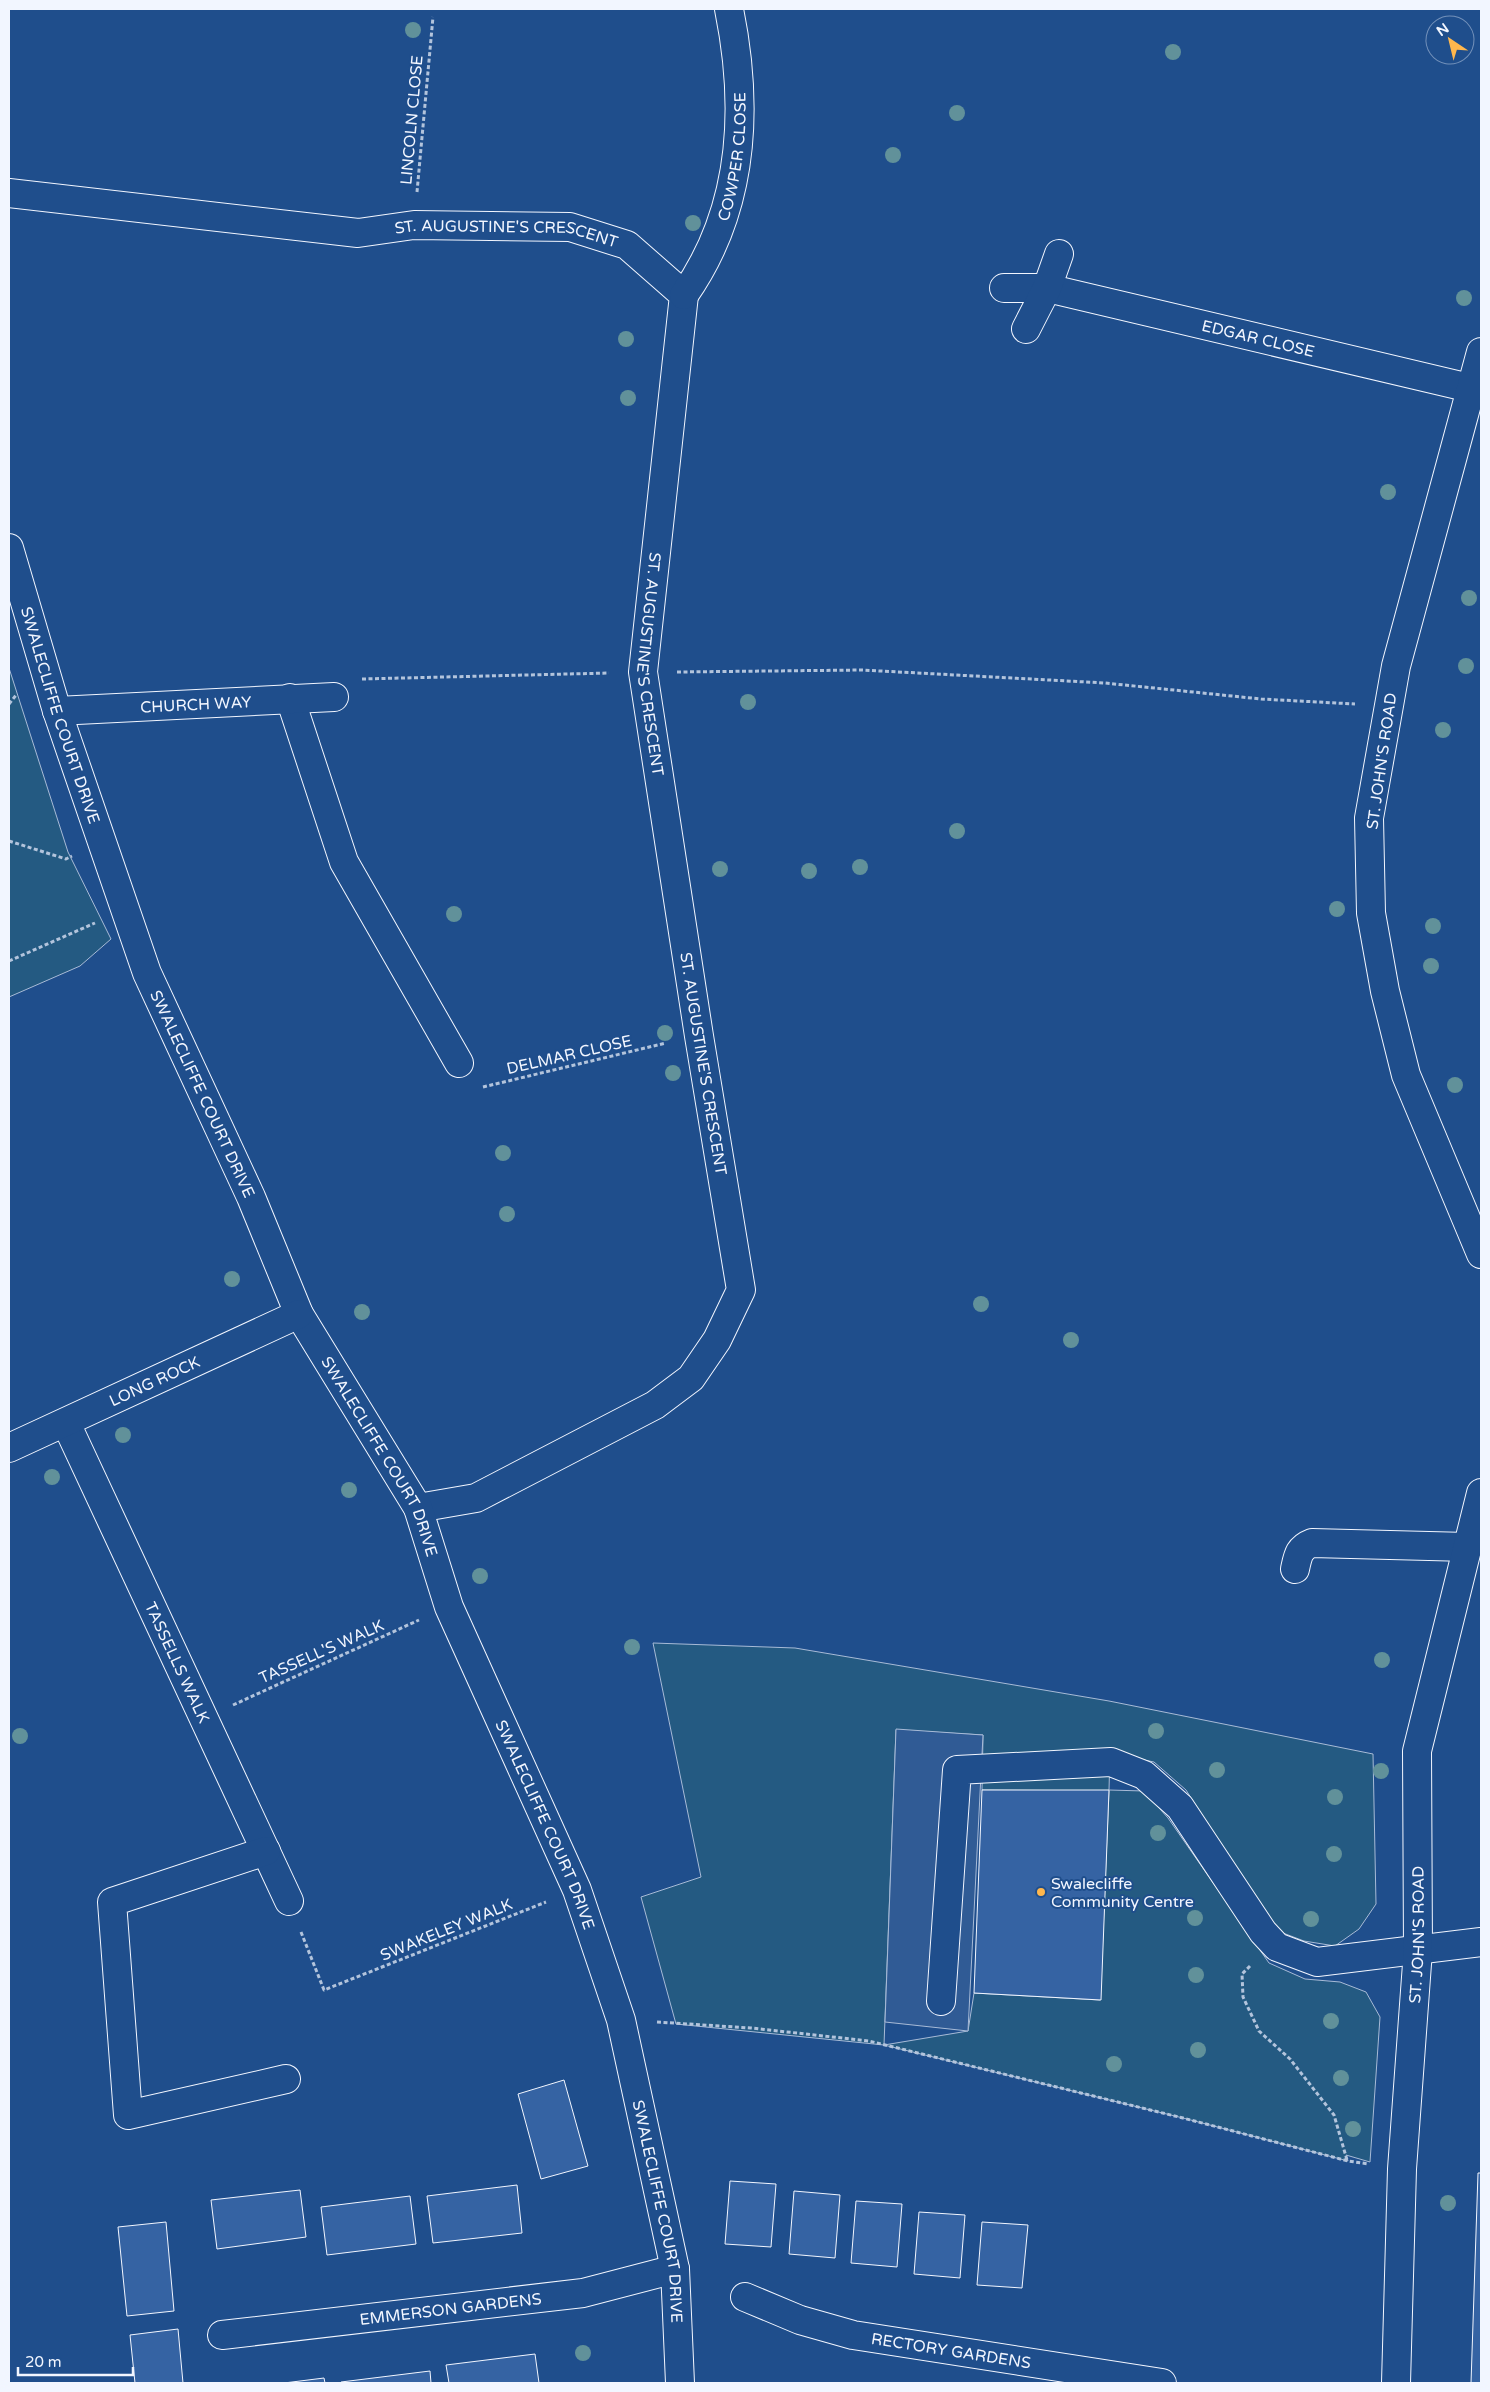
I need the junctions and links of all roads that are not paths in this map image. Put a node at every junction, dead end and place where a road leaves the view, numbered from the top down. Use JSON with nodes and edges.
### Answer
{"nodes":[{"id":1,"x":729,"y":9,"type":"edge"},
{"id":2,"x":9,"y":193,"type":"edge"},
{"id":3,"x":1059,"y":254,"type":"dead end"},
{"id":4,"x":1004,"y":288,"type":"dead end"},
{"id":5,"x":1047,"y":288,"type":"junction"},
{"id":6,"x":684,"y":295,"type":"junction"},
{"id":7,"x":1026,"y":329,"type":"dead end"},
{"id":8,"x":1481,"y":352,"type":"edge"},
{"id":9,"x":1470,"y":388,"type":"junction"},
{"id":10,"x":9,"y":548,"type":"edge"},
{"id":11,"x":334,"y":697,"type":"road end"},
{"id":12,"x":290,"y":698,"type":"junction"},
{"id":13,"x":57,"y":711,"type":"junction"},
{"id":14,"x":459,"y":1063,"type":"road end"},
{"id":15,"x":1481,"y":1254,"type":"edge"},
{"id":16,"x":299,"y":1314,"type":"junction"},
{"id":17,"x":66,"y":1423,"type":"junction"},
{"id":18,"x":9,"y":1448,"type":"edge"},
{"id":19,"x":1481,"y":1494,"type":"edge"},
{"id":20,"x":418,"y":1508,"type":"junction"},
{"id":21,"x":1468,"y":1547,"type":"junction"},
{"id":22,"x":1295,"y":1568,"type":"dead end"},
{"id":23,"x":266,"y":1851,"type":"junction"},
{"id":24,"x":289,"y":1901,"type":"road end"},
{"id":25,"x":1481,"y":1942,"type":"edge"},
{"id":26,"x":1418,"y":1950,"type":"junction"},
{"id":27,"x":940,"y":2000,"type":"dead end"},
{"id":28,"x":286,"y":2079,"type":"dead end"},
{"id":29,"x":675,"y":2269,"type":"junction"},
{"id":30,"x":745,"y":2296,"type":"dead end"},
{"id":31,"x":222,"y":2335,"type":"dead end"},
{"id":32,"x":1031,"y":2373,"type":"edge"},
{"id":33,"x":1127,"y":2380,"type":"edge"},
{"id":34,"x":680,"y":2383,"type":"edge"},
{"id":35,"x":1162,"y":2383,"type":"edge"},
{"id":36,"x":1396,"y":2383,"type":"edge"}],
"edges":[{"from":1,"to":6,"type":"street","name":"COWPER CLOSE"},
{"from":2,"to":6,"type":"street","name":"ST. AUGUSTINE'S CRESCENT"},
{"from":3,"to":5,"type":"street"},
{"from":4,"to":5,"type":"street","name":"EDGAR CLOSE"},
{"from":5,"to":7,"type":"street"},
{"from":5,"to":9,"type":"street","name":"EDGAR CLOSE"},
{"from":6,"to":20,"type":"street","name":"ST. AUGUSTINE'S CRESCENT"},
{"from":8,"to":9,"type":"street","name":"ST. JOHN'S ROAD"},
{"from":9,"to":15,"type":"street","name":"ST. JOHN'S ROAD"},
{"from":10,"to":13,"type":"street","name":"SWALECLIFFE COURT DRIVE"},
{"from":11,"to":12,"type":"street","name":"CHURCH WAY"},
{"from":12,"to":13,"type":"street","name":"CHURCH WAY"},
{"from":12,"to":14,"type":"street"},
{"from":13,"to":16,"type":"street","name":"SWALECLIFFE COURT DRIVE"},
{"from":16,"to":17,"type":"street","name":"LONG ROCK"},
{"from":16,"to":20,"type":"street","name":"SWALECLIFFE COURT DRIVE"},
{"from":17,"to":18,"type":"street","name":"LONG ROCK"},
{"from":17,"to":23,"type":"street","name":"TASSELLS WALK"},
{"from":19,"to":21,"type":"street","name":"ST. JOHN'S ROAD"},
{"from":20,"to":29,"type":"street","name":"SWALECLIFFE COURT DRIVE"},
{"from":21,"to":22,"type":"street"},
{"from":21,"to":26,"type":"street","name":"ST. JOHN'S ROAD"},
{"from":23,"to":24,"type":"street","name":"TASSELLS WALK"},
{"from":23,"to":28,"type":"street"},
{"from":25,"to":26,"type":"street"},
{"from":26,"to":27,"type":"street"},
{"from":26,"to":36,"type":"street","name":"ST. JOHN'S ROAD"},
{"from":29,"to":31,"type":"street","name":"EMMERSON GARDENS"},
{"from":29,"to":34,"type":"street","name":"SWALECLIFFE COURT DRIVE"},
{"from":30,"to":32,"type":"street","name":"RECTORY GARDENS"},
{"from":32,"to":33,"type":"street","name":"RECTORY GARDENS"},
{"from":33,"to":35,"type":"street","name":"RECTORY GARDENS"}]}
